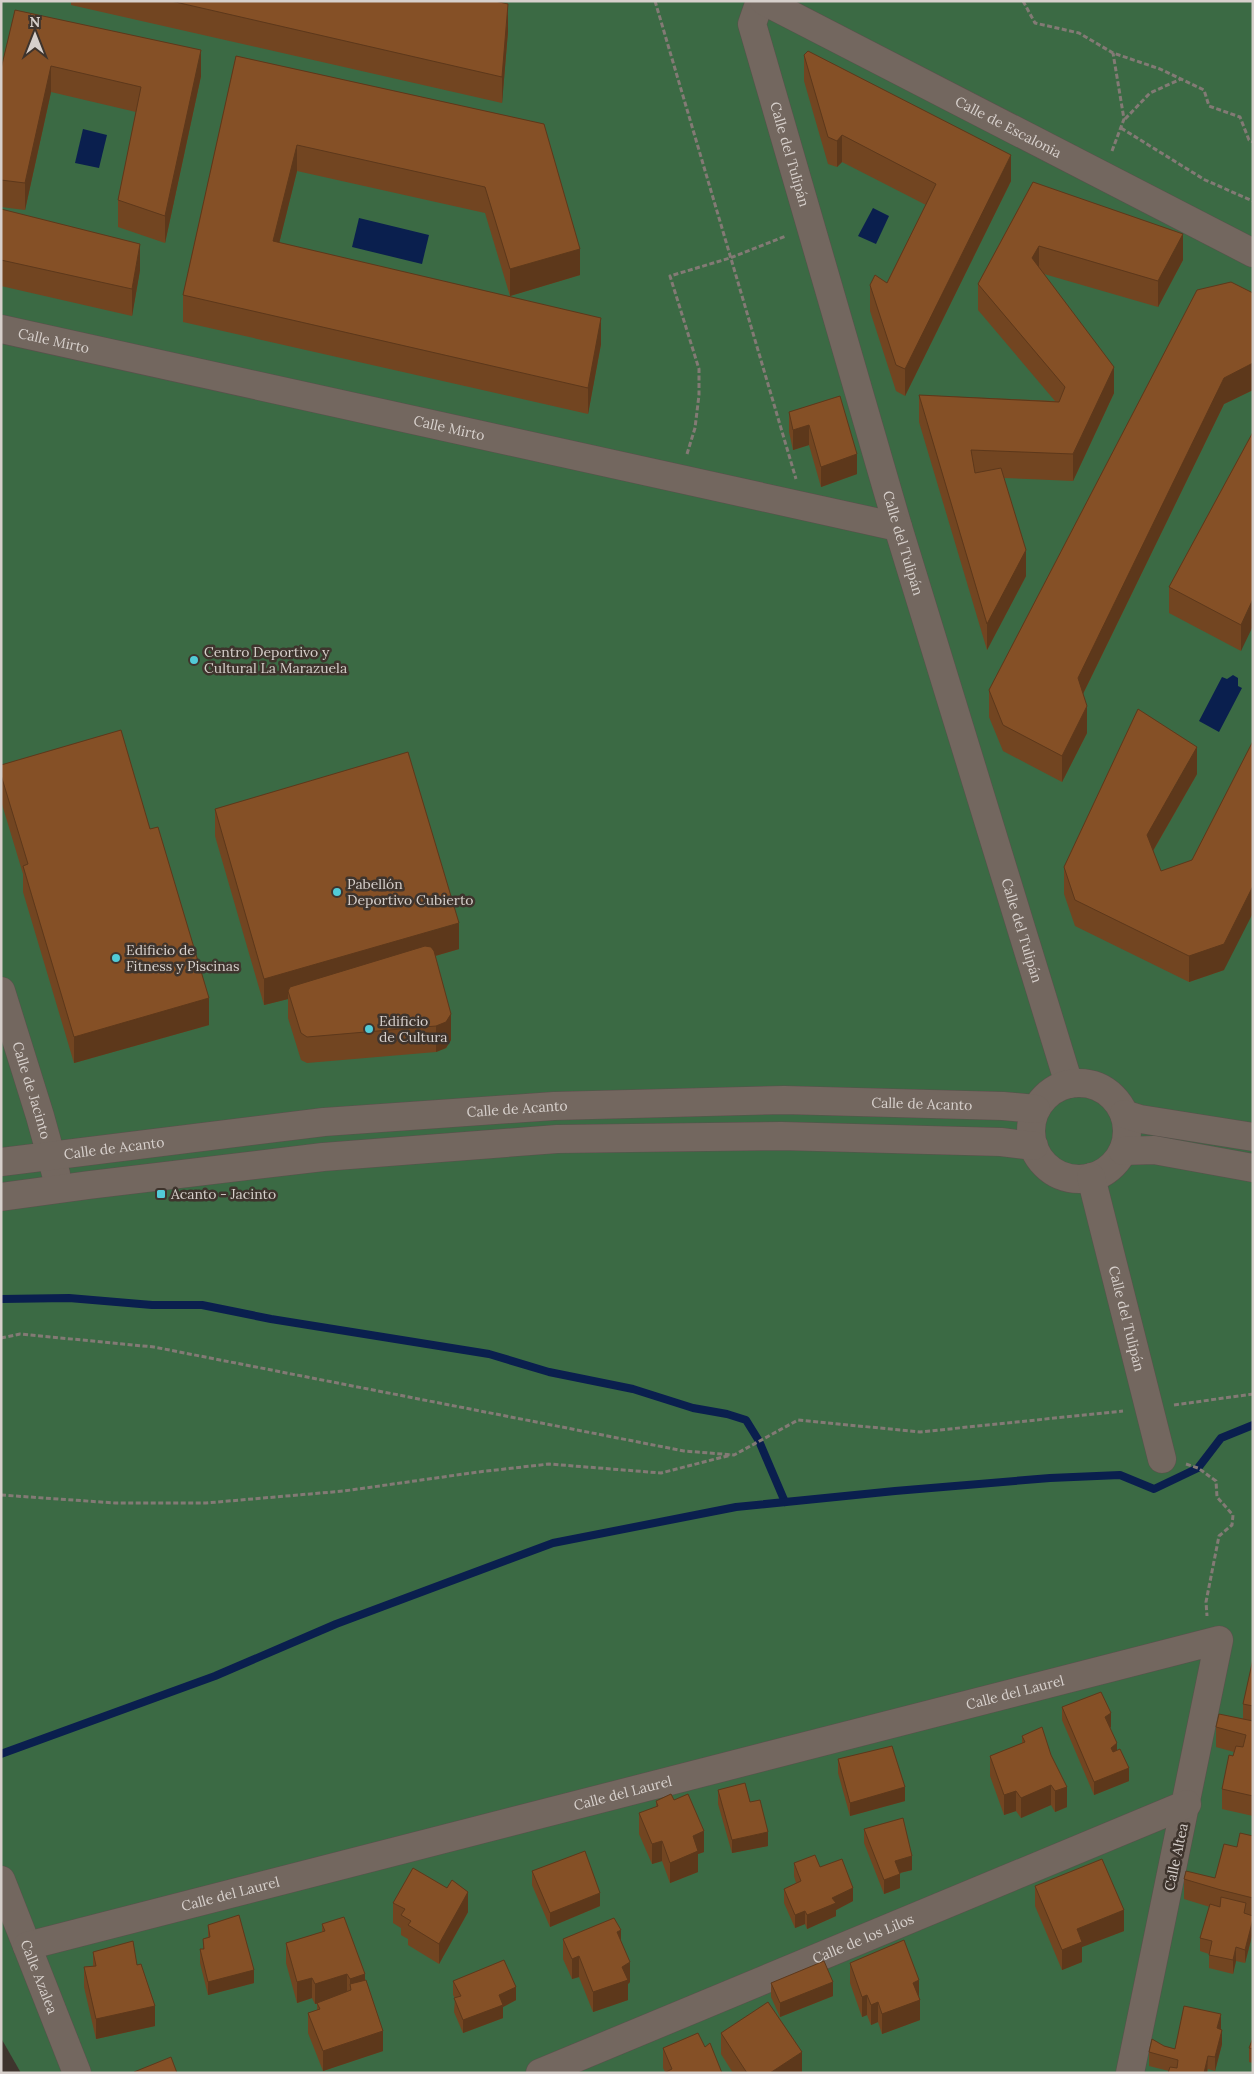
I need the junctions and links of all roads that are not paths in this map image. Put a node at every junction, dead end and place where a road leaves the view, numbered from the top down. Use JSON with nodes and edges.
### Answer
{"nodes":[{"id":1,"x":760,"y":1,"type":"edge"},
{"id":2,"x":764,"y":1,"type":"edge"},
{"id":3,"x":1253,"y":253,"type":"edge"},
{"id":4,"x":1,"y":329,"type":"edge"},
{"id":5,"x":898,"y":528,"type":"junction"},
{"id":6,"x":1,"y":991,"type":"edge"},
{"id":7,"x":1069,"y":1084,"type":"junction"},
{"id":8,"x":1036,"y":1109,"type":"junction"},
{"id":9,"x":1124,"y":1114,"type":"junction"},
{"id":10,"x":1253,"y":1137,"type":"edge"},
{"id":11,"x":1034,"y":1146,"type":"junction"},
{"id":12,"x":1123,"y":1151,"type":"junction"},
{"id":13,"x":51,"y":1156,"type":"junction"},
{"id":14,"x":1,"y":1162,"type":"edge"},
{"id":15,"x":1253,"y":1168,"type":"edge"},
{"id":16,"x":1091,"y":1177,"type":"junction"},
{"id":17,"x":59,"y":1189,"type":"junction"},
{"id":18,"x":1,"y":1197,"type":"edge"},
{"id":19,"x":1162,"y":1460,"type":"road end"},
{"id":20,"x":1219,"y":1640,"type":"joint"},
{"id":21,"x":1187,"y":1804,"type":"junction"},
{"id":22,"x":1,"y":1880,"type":"edge"},
{"id":23,"x":27,"y":1946,"type":"junction"},
{"id":24,"x":77,"y":2073,"type":"edge"},
{"id":25,"x":540,"y":2073,"type":"edge"},
{"id":26,"x":1130,"y":2073,"type":"edge"}],
"edges":[{"from":1,"to":5,"type":"street","name":"Calle del Tulipán"},
{"from":2,"to":3,"type":"street","name":"Calle de Escalonia"},
{"from":4,"to":5,"type":"street","name":"Calle Mirto"},
{"from":5,"to":7,"type":"street","name":"Calle del Tulipán"},
{"from":6,"to":13,"type":"street","name":"Calle de Jacinto"},
{"from":7,"to":8,"type":"street"},
{"from":7,"to":9,"type":"street"},
{"from":8,"to":11,"type":"street"},
{"from":8,"to":13,"type":"street","name":"Calle de Acanto"},
{"from":9,"to":10,"type":"street"},
{"from":9,"to":12,"type":"street"},
{"from":11,"to":16,"type":"street"},
{"from":11,"to":17,"type":"street"},
{"from":12,"to":15,"type":"street"},
{"from":12,"to":16,"type":"street"},
{"from":13,"to":14,"type":"street","name":"Calle de Acanto"},
{"from":13,"to":17,"type":"street","name":"Calle de Jacinto"},
{"from":16,"to":19,"type":"street","name":"Calle del Tulipán"},
{"from":17,"to":18,"type":"street"},
{"from":20,"to":21,"type":"street","name":"Calle Altea"},
{"from":20,"to":23,"type":"street","name":"Calle del Laurel"},
{"from":21,"to":25,"type":"street","name":"Calle de los Lilos"},
{"from":21,"to":26,"type":"street","name":"Calle Altea"},
{"from":22,"to":23,"type":"street","name":"Calle Azalea"},
{"from":23,"to":24,"type":"street","name":"Calle Azalea"}]}
